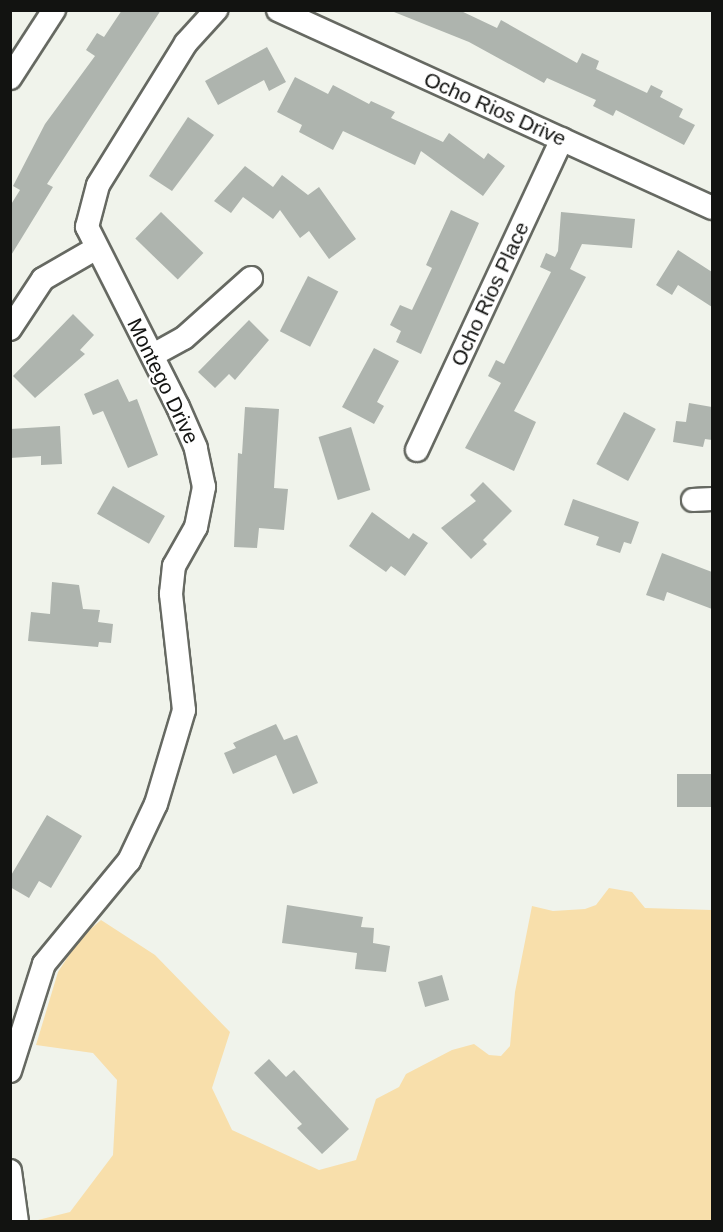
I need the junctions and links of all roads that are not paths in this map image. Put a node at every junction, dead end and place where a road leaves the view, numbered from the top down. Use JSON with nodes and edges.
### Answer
{"nodes":[{"id":1,"x":54,"y":10,"type":"edge"},
{"id":2,"x":216,"y":10,"type":"edge"},
{"id":3,"x":278,"y":10,"type":"edge"},
{"id":4,"x":10,"y":78,"type":"edge"},
{"id":5,"x":562,"y":139,"type":"junction"},
{"id":6,"x":712,"y":208,"type":"edge"},
{"id":7,"x":95,"y":249,"type":"junction"},
{"id":8,"x":251,"y":278,"type":"dead end"},
{"id":9,"x":10,"y":328,"type":"edge"},
{"id":10,"x":153,"y":356,"type":"junction"},
{"id":11,"x":417,"y":450,"type":"dead end"},
{"id":12,"x":10,"y":1071,"type":"edge"},
{"id":13,"x":10,"y":1171,"type":"edge"},
{"id":14,"x":17,"y":1221,"type":"edge"}],
"edges":[{"from":1,"to":4,"type":"street"},
{"from":2,"to":7,"type":"street","name":"Montego Drive"},
{"from":3,"to":5,"type":"street","name":"Ocho Rios Drive"},
{"from":5,"to":6,"type":"street","name":"Ocho Rios Drive"},
{"from":5,"to":11,"type":"street","name":"Ocho Rios Place"},
{"from":7,"to":9,"type":"street"},
{"from":7,"to":10,"type":"street","name":"Montego Drive"},
{"from":8,"to":10,"type":"street"},
{"from":10,"to":12,"type":"street","name":"Montego Drive"},
{"from":13,"to":14,"type":"street"}]}
